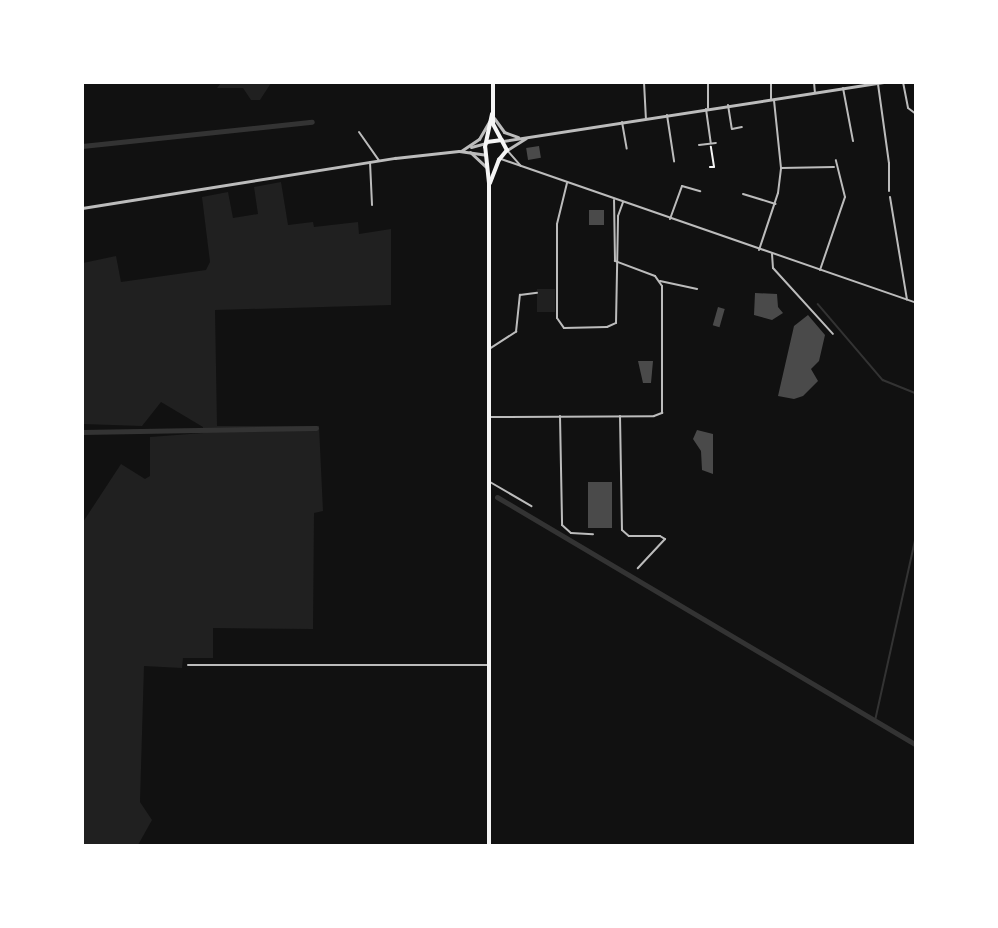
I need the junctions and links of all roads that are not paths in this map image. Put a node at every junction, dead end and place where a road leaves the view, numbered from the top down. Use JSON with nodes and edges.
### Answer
{"nodes":[{"id":1,"x":493,"y":82,"type":"edge"},
{"id":2,"x":644,"y":82,"type":"edge"},
{"id":3,"x":708,"y":82,"type":"edge"},
{"id":4,"x":771,"y":82,"type":"edge"},
{"id":5,"x":814,"y":82,"type":"edge"},
{"id":6,"x":883,"y":82,"type":"edge"},
{"id":7,"x":903,"y":82,"type":"edge"},
{"id":8,"x":878,"y":83,"type":"edge"},
{"id":9,"x":843,"y":88,"type":"junction"},
{"id":10,"x":815,"y":93,"type":"junction"},
{"id":11,"x":772,"y":98,"type":"junction"},
{"id":12,"x":728,"y":105,"type":"junction"},
{"id":13,"x":707,"y":109,"type":"junction"},
{"id":14,"x":492,"y":114,"type":"junction"},
{"id":15,"x":915,"y":114,"type":"edge"},
{"id":16,"x":667,"y":115,"type":"junction"},
{"id":17,"x":646,"y":118,"type":"junction"},
{"id":18,"x":622,"y":122,"type":"junction"},
{"id":19,"x":742,"y":128,"type":"dead end"},
{"id":20,"x":359,"y":132,"type":"dead end"},
{"id":21,"x":530,"y":136,"type":"junction"},
{"id":22,"x":520,"y":138,"type":"junction"},
{"id":23,"x":502,"y":140,"type":"junction"},
{"id":24,"x":853,"y":141,"type":"dead end"},
{"id":25,"x":487,"y":143,"type":"junction"},
{"id":26,"x":711,"y":143,"type":"junction"},
{"id":27,"x":716,"y":143,"type":"dead end"},
{"id":28,"x":699,"y":145,"type":"dead end"},
{"id":29,"x":469,"y":149,"type":"junction"},
{"id":30,"x":627,"y":149,"type":"dead end"},
{"id":31,"x":507,"y":150,"type":"junction"},
{"id":32,"x":486,"y":155,"type":"junction"},
{"id":33,"x":379,"y":160,"type":"junction"},
{"id":34,"x":500,"y":160,"type":"junction"},
{"id":35,"x":836,"y":160,"type":"dead end"},
{"id":36,"x":674,"y":161,"type":"dead end"},
{"id":37,"x":370,"y":162,"type":"junction"},
{"id":38,"x":834,"y":167,"type":"dead end"},
{"id":39,"x":523,"y":168,"type":"junction"},
{"id":40,"x":781,"y":168,"type":"junction"},
{"id":41,"x":489,"y":172,"type":"junction"},
{"id":42,"x":489,"y":183,"type":"junction"},
{"id":43,"x":567,"y":183,"type":"junction"},
{"id":44,"x":700,"y":191,"type":"dead end"},
{"id":45,"x":889,"y":191,"type":"dead end"},
{"id":46,"x":743,"y":194,"type":"dead end"},
{"id":47,"x":890,"y":197,"type":"dead end"},
{"id":48,"x":615,"y":200,"type":"junction"},
{"id":49,"x":622,"y":202,"type":"junction"},
{"id":50,"x":775,"y":204,"type":"junction"},
{"id":51,"x":372,"y":205,"type":"dead end"},
{"id":52,"x":82,"y":208,"type":"edge"},
{"id":53,"x":670,"y":219,"type":"junction"},
{"id":54,"x":759,"y":250,"type":"junction"},
{"id":55,"x":772,"y":254,"type":"junction"},
{"id":56,"x":616,"y":261,"type":"junction"},
{"id":57,"x":820,"y":270,"type":"junction"},
{"id":58,"x":660,"y":281,"type":"junction"},
{"id":59,"x":697,"y":289,"type":"dead end"},
{"id":60,"x":537,"y":293,"type":"dead end"},
{"id":61,"x":907,"y":300,"type":"junction"},
{"id":62,"x":915,"y":303,"type":"edge"},
{"id":63,"x":833,"y":334,"type":"dead end"},
{"id":64,"x":489,"y":349,"type":"junction"},
{"id":65,"x":560,"y":416,"type":"junction"},
{"id":66,"x":620,"y":416,"type":"junction"},
{"id":67,"x":490,"y":417,"type":"junction"},
{"id":68,"x":490,"y":482,"type":"junction"},
{"id":69,"x":531,"y":506,"type":"dead end"},
{"id":70,"x":593,"y":534,"type":"dead end"},
{"id":71,"x":638,"y":568,"type":"dead end"},
{"id":72,"x":188,"y":665,"type":"dead end"},
{"id":73,"x":490,"y":665,"type":"junction"},
{"id":74,"x":489,"y":846,"type":"edge"}],
"edges":[{"from":1,"to":14,"type":"main road"},
{"from":2,"to":17,"type":"street"},
{"from":3,"to":13,"type":"street"},
{"from":4,"to":11,"type":"street"},
{"from":5,"to":10,"type":"street"},
{"from":6,"to":8,"type":"street"},
{"from":7,"to":15,"type":"street"},
{"from":8,"to":9,"type":"street"},
{"from":8,"to":45,"type":"street"},
{"from":9,"to":10,"type":"street"},
{"from":9,"to":24,"type":"street"},
{"from":10,"to":11,"type":"street"},
{"from":11,"to":12,"type":"street"},
{"from":11,"to":40,"type":"street"},
{"from":12,"to":13,"type":"street"},
{"from":12,"to":19,"type":"street"},
{"from":13,"to":16,"type":"street"},
{"from":13,"to":26,"type":"street"},
{"from":14,"to":22,"type":"street"},
{"from":14,"to":23,"type":"main road"},
{"from":14,"to":25,"type":"main road"},
{"from":14,"to":29,"type":"street"},
{"from":16,"to":17,"type":"street"},
{"from":16,"to":36,"type":"street"},
{"from":17,"to":18,"type":"street"},
{"from":18,"to":21,"type":"street"},
{"from":18,"to":30,"type":"street"},
{"from":20,"to":33,"type":"street"},
{"from":21,"to":22,"type":"street"},
{"from":21,"to":31,"type":"street"},
{"from":22,"to":23,"type":"street"},
{"from":23,"to":25,"type":"main road"},
{"from":23,"to":31,"type":"main road"},
{"from":25,"to":29,"type":"street"},
{"from":25,"to":32,"type":"main road"},
{"from":26,"to":27,"type":"street"},
{"from":26,"to":28,"type":"street"},
{"from":29,"to":32,"type":"street"},
{"from":29,"to":33,"type":"street"},
{"from":29,"to":41,"type":"street"},
{"from":31,"to":34,"type":"main road"},
{"from":31,"to":39,"type":"street"},
{"from":32,"to":34,"type":"main road"},
{"from":32,"to":41,"type":"main road"},
{"from":33,"to":37,"type":"street"},
{"from":34,"to":39,"type":"street"},
{"from":34,"to":42,"type":"main road"},
{"from":35,"to":57,"type":"street"},
{"from":37,"to":51,"type":"street"},
{"from":37,"to":52,"type":"street"},
{"from":38,"to":40,"type":"street"},
{"from":39,"to":43,"type":"street"},
{"from":40,"to":50,"type":"street"},
{"from":41,"to":42,"type":"main road"},
{"from":42,"to":64,"type":"main road"},
{"from":43,"to":48,"type":"street"},
{"from":43,"to":56,"type":"street"},
{"from":44,"to":53,"type":"street"},
{"from":46,"to":50,"type":"street"},
{"from":47,"to":61,"type":"street"},
{"from":48,"to":49,"type":"street"},
{"from":48,"to":56,"type":"street"},
{"from":49,"to":53,"type":"street"},
{"from":49,"to":56,"type":"street"},
{"from":50,"to":54,"type":"street"},
{"from":53,"to":54,"type":"street"},
{"from":54,"to":55,"type":"street"},
{"from":55,"to":57,"type":"street"},
{"from":55,"to":63,"type":"street"},
{"from":56,"to":58,"type":"street"},
{"from":57,"to":61,"type":"street"},
{"from":58,"to":59,"type":"street"},
{"from":58,"to":66,"type":"street"},
{"from":60,"to":64,"type":"lane"},
{"from":61,"to":62,"type":"street"},
{"from":64,"to":67,"type":"main road"},
{"from":65,"to":66,"type":"street"},
{"from":65,"to":67,"type":"street"},
{"from":65,"to":70,"type":"street"},
{"from":66,"to":71,"type":"street"},
{"from":67,"to":68,"type":"main road"},
{"from":68,"to":69,"type":"street"},
{"from":68,"to":73,"type":"main road"},
{"from":72,"to":73,"type":"street"},
{"from":73,"to":74,"type":"main road"}]}
